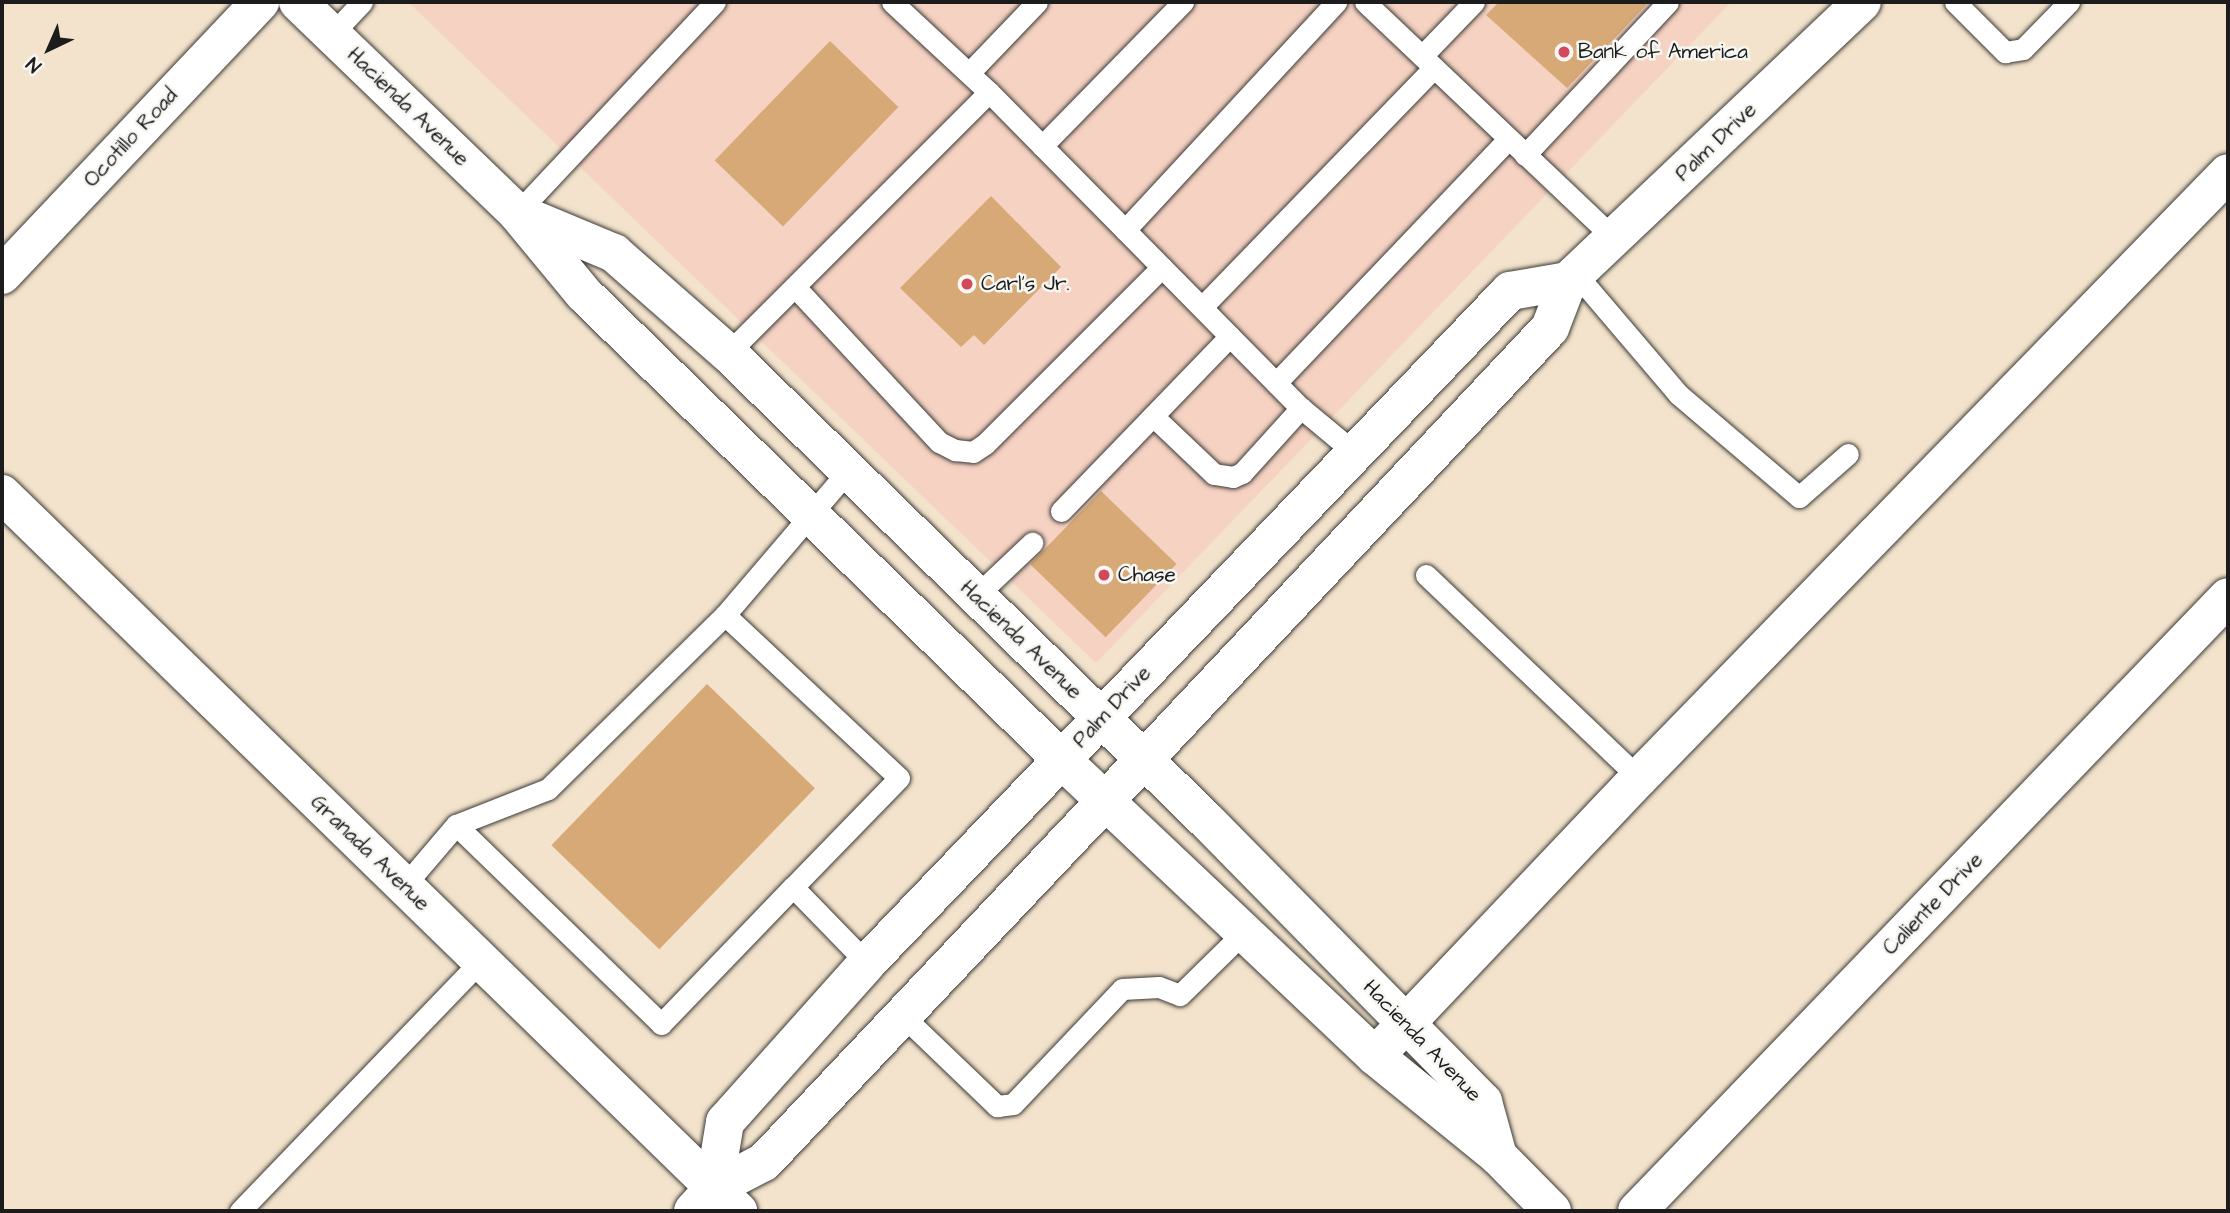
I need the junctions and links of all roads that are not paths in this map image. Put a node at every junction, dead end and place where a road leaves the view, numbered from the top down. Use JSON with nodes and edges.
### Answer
{"nodes":[{"id":1,"x":260,"y":2,"type":"edge"},
{"id":2,"x":298,"y":2,"type":"edge"},
{"id":3,"x":362,"y":2,"type":"edge"},
{"id":4,"x":715,"y":2,"type":"edge"},
{"id":5,"x":892,"y":2,"type":"edge"},
{"id":6,"x":1037,"y":2,"type":"edge"},
{"id":7,"x":1183,"y":2,"type":"edge"},
{"id":8,"x":1336,"y":2,"type":"edge"},
{"id":9,"x":1365,"y":2,"type":"edge"},
{"id":10,"x":1474,"y":2,"type":"edge"},
{"id":11,"x":1668,"y":2,"type":"edge"},
{"id":12,"x":1955,"y":2,"type":"edge"},
{"id":13,"x":2069,"y":2,"type":"edge"},
{"id":14,"x":1855,"y":4,"type":"edge"},
{"id":15,"x":332,"y":34,"type":"junction"},
{"id":16,"x":1428,"y":62,"type":"junction"},
{"id":17,"x":969,"y":73,"type":"junction"},
{"id":18,"x":989,"y":92,"type":"junction"},
{"id":19,"x":1508,"y":139,"type":"junction"},
{"id":20,"x":1042,"y":146,"type":"junction"},
{"id":21,"x":1525,"y":155,"type":"junction"},
{"id":22,"x":2228,"y":173,"type":"edge"},
{"id":23,"x":517,"y":213,"type":"junction"},
{"id":24,"x":1125,"y":230,"type":"junction"},
{"id":25,"x":1615,"y":239,"type":"junction"},
{"id":26,"x":1162,"y":267,"type":"junction"},
{"id":27,"x":2,"y":275,"type":"edge"},
{"id":28,"x":1572,"y":277,"type":"junction"},
{"id":29,"x":795,"y":286,"type":"junction"},
{"id":30,"x":1202,"y":307,"type":"junction"},
{"id":31,"x":1230,"y":336,"type":"junction"},
{"id":32,"x":728,"y":353,"type":"junction"},
{"id":33,"x":1276,"y":383,"type":"junction"},
{"id":34,"x":1301,"y":408,"type":"junction"},
{"id":35,"x":1153,"y":416,"type":"junction"},
{"id":36,"x":1354,"y":452,"type":"junction"},
{"id":37,"x":1848,"y":454,"type":"dead end"},
{"id":38,"x":848,"y":471,"type":"junction"},
{"id":39,"x":2,"y":494,"type":"edge"},
{"id":40,"x":1061,"y":511,"type":"dead end"},
{"id":41,"x":811,"y":513,"type":"junction"},
{"id":42,"x":1032,"y":542,"type":"dead end"},
{"id":43,"x":1426,"y":575,"type":"dead end"},
{"id":44,"x":975,"y":597,"type":"junction"},
{"id":45,"x":2228,"y":597,"type":"edge"},
{"id":46,"x":725,"y":615,"type":"junction"},
{"id":47,"x":1102,"y":719,"type":"junction"},
{"id":48,"x":1062,"y":760,"type":"junction"},
{"id":49,"x":1144,"y":760,"type":"junction"},
{"id":50,"x":1639,"y":778,"type":"junction"},
{"id":51,"x":1105,"y":801,"type":"junction"},
{"id":52,"x":456,"y":825,"type":"junction"},
{"id":53,"x":404,"y":886,"type":"junction"},
{"id":54,"x":793,"y":887,"type":"junction"},
{"id":55,"x":1244,"y":932,"type":"junction"},
{"id":56,"x":481,"y":961,"type":"junction"},
{"id":57,"x":867,"y":963,"type":"junction"},
{"id":58,"x":902,"y":1015,"type":"junction"},
{"id":59,"x":1406,"y":1024,"type":"junction"},
{"id":60,"x":1375,"y":1056,"type":"junction"},
{"id":61,"x":1498,"y":1156,"type":"junction"},
{"id":62,"x":715,"y":1204,"type":"edge"},
{"id":63,"x":240,"y":1211,"type":"edge"},
{"id":64,"x":1552,"y":1211,"type":"edge"},
{"id":65,"x":1637,"y":1211,"type":"edge"}],
"edges":[{"from":1,"to":27,"type":"street","name":"Ocotillo Road"},
{"from":2,"to":15,"type":"street","name":"Hacienda Avenue"},
{"from":3,"to":15,"type":"lane"},
{"from":4,"to":23,"type":"lane"},
{"from":5,"to":17,"type":"lane"},
{"from":6,"to":17,"type":"lane"},
{"from":7,"to":20,"type":"lane"},
{"from":8,"to":24,"type":"lane"},
{"from":9,"to":16,"type":"lane"},
{"from":10,"to":16,"type":"lane"},
{"from":11,"to":21,"type":"lane"},
{"from":12,"to":13,"type":"lane"},
{"from":14,"to":25,"type":"street","name":"Palm Drive"},
{"from":15,"to":23,"type":"street","name":"Hacienda Avenue"},
{"from":16,"to":19,"type":"lane"},
{"from":16,"to":30,"type":"lane"},
{"from":17,"to":18,"type":"lane"},
{"from":18,"to":20,"type":"lane"},
{"from":18,"to":29,"type":"lane"},
{"from":19,"to":21,"type":"lane"},
{"from":19,"to":33,"type":"lane"},
{"from":20,"to":24,"type":"lane"},
{"from":21,"to":25,"type":"lane"},
{"from":22,"to":50,"type":"street"},
{"from":23,"to":32,"type":"street","name":"Hacienda Avenue"},
{"from":23,"to":41,"type":"street","name":"Hacienda Avenue"},
{"from":24,"to":26,"type":"lane"},
{"from":25,"to":28,"type":"street","name":"Palm Drive"},
{"from":26,"to":29,"type":"lane"},
{"from":26,"to":30,"type":"lane"},
{"from":28,"to":36,"type":"street","name":"Palm Drive"},
{"from":28,"to":37,"type":"lane"},
{"from":28,"to":49,"type":"street","name":"Palm Drive"},
{"from":29,"to":32,"type":"lane"},
{"from":30,"to":31,"type":"lane"},
{"from":31,"to":33,"type":"lane"},
{"from":31,"to":35,"type":"lane"},
{"from":32,"to":38,"type":"street","name":"Hacienda Avenue"},
{"from":33,"to":34,"type":"lane"},
{"from":34,"to":35,"type":"lane"},
{"from":34,"to":36,"type":"lane"},
{"from":35,"to":40,"type":"lane"},
{"from":36,"to":47,"type":"street","name":"Palm Drive"},
{"from":38,"to":41,"type":"lane"},
{"from":38,"to":44,"type":"street","name":"Hacienda Avenue"},
{"from":39,"to":53,"type":"street","name":"Granada Avenue"},
{"from":41,"to":46,"type":"lane"},
{"from":41,"to":48,"type":"street","name":"Hacienda Avenue"},
{"from":42,"to":44,"type":"lane"},
{"from":43,"to":50,"type":"lane"},
{"from":44,"to":47,"type":"street","name":"Hacienda Avenue"},
{"from":45,"to":65,"type":"street","name":"Caliente Drive"},
{"from":46,"to":52,"type":"lane"},
{"from":46,"to":54,"type":"lane"},
{"from":47,"to":48,"type":"street","name":"Palm Drive"},
{"from":47,"to":49,"type":"street","name":"Hacienda Avenue"},
{"from":48,"to":51,"type":"street","name":"Hacienda Avenue"},
{"from":48,"to":57,"type":"street","name":"Palm Drive"},
{"from":49,"to":51,"type":"street","name":"Palm Drive"},
{"from":49,"to":59,"type":"street","name":"Hacienda Avenue"},
{"from":50,"to":59,"type":"street"},
{"from":51,"to":55,"type":"street","name":"Hacienda Avenue"},
{"from":51,"to":58,"type":"street","name":"Palm Drive"},
{"from":52,"to":53,"type":"lane"},
{"from":52,"to":54,"type":"lane"},
{"from":53,"to":56,"type":"street","name":"Granada Avenue"},
{"from":54,"to":57,"type":"lane"},
{"from":55,"to":58,"type":"lane"},
{"from":55,"to":60,"type":"street","name":"Hacienda Avenue"},
{"from":56,"to":62,"type":"street","name":"Granada Avenue"},
{"from":56,"to":63,"type":"lane"},
{"from":57,"to":62,"type":"street","name":"Palm Drive"},
{"from":58,"to":62,"type":"street","name":"Palm Drive"},
{"from":59,"to":60,"type":"street"},
{"from":59,"to":61,"type":"street","name":"Hacienda Avenue"},
{"from":60,"to":61,"type":"street","name":"Hacienda Avenue"},
{"from":61,"to":64,"type":"street","name":"Hacienda Avenue"}]}
